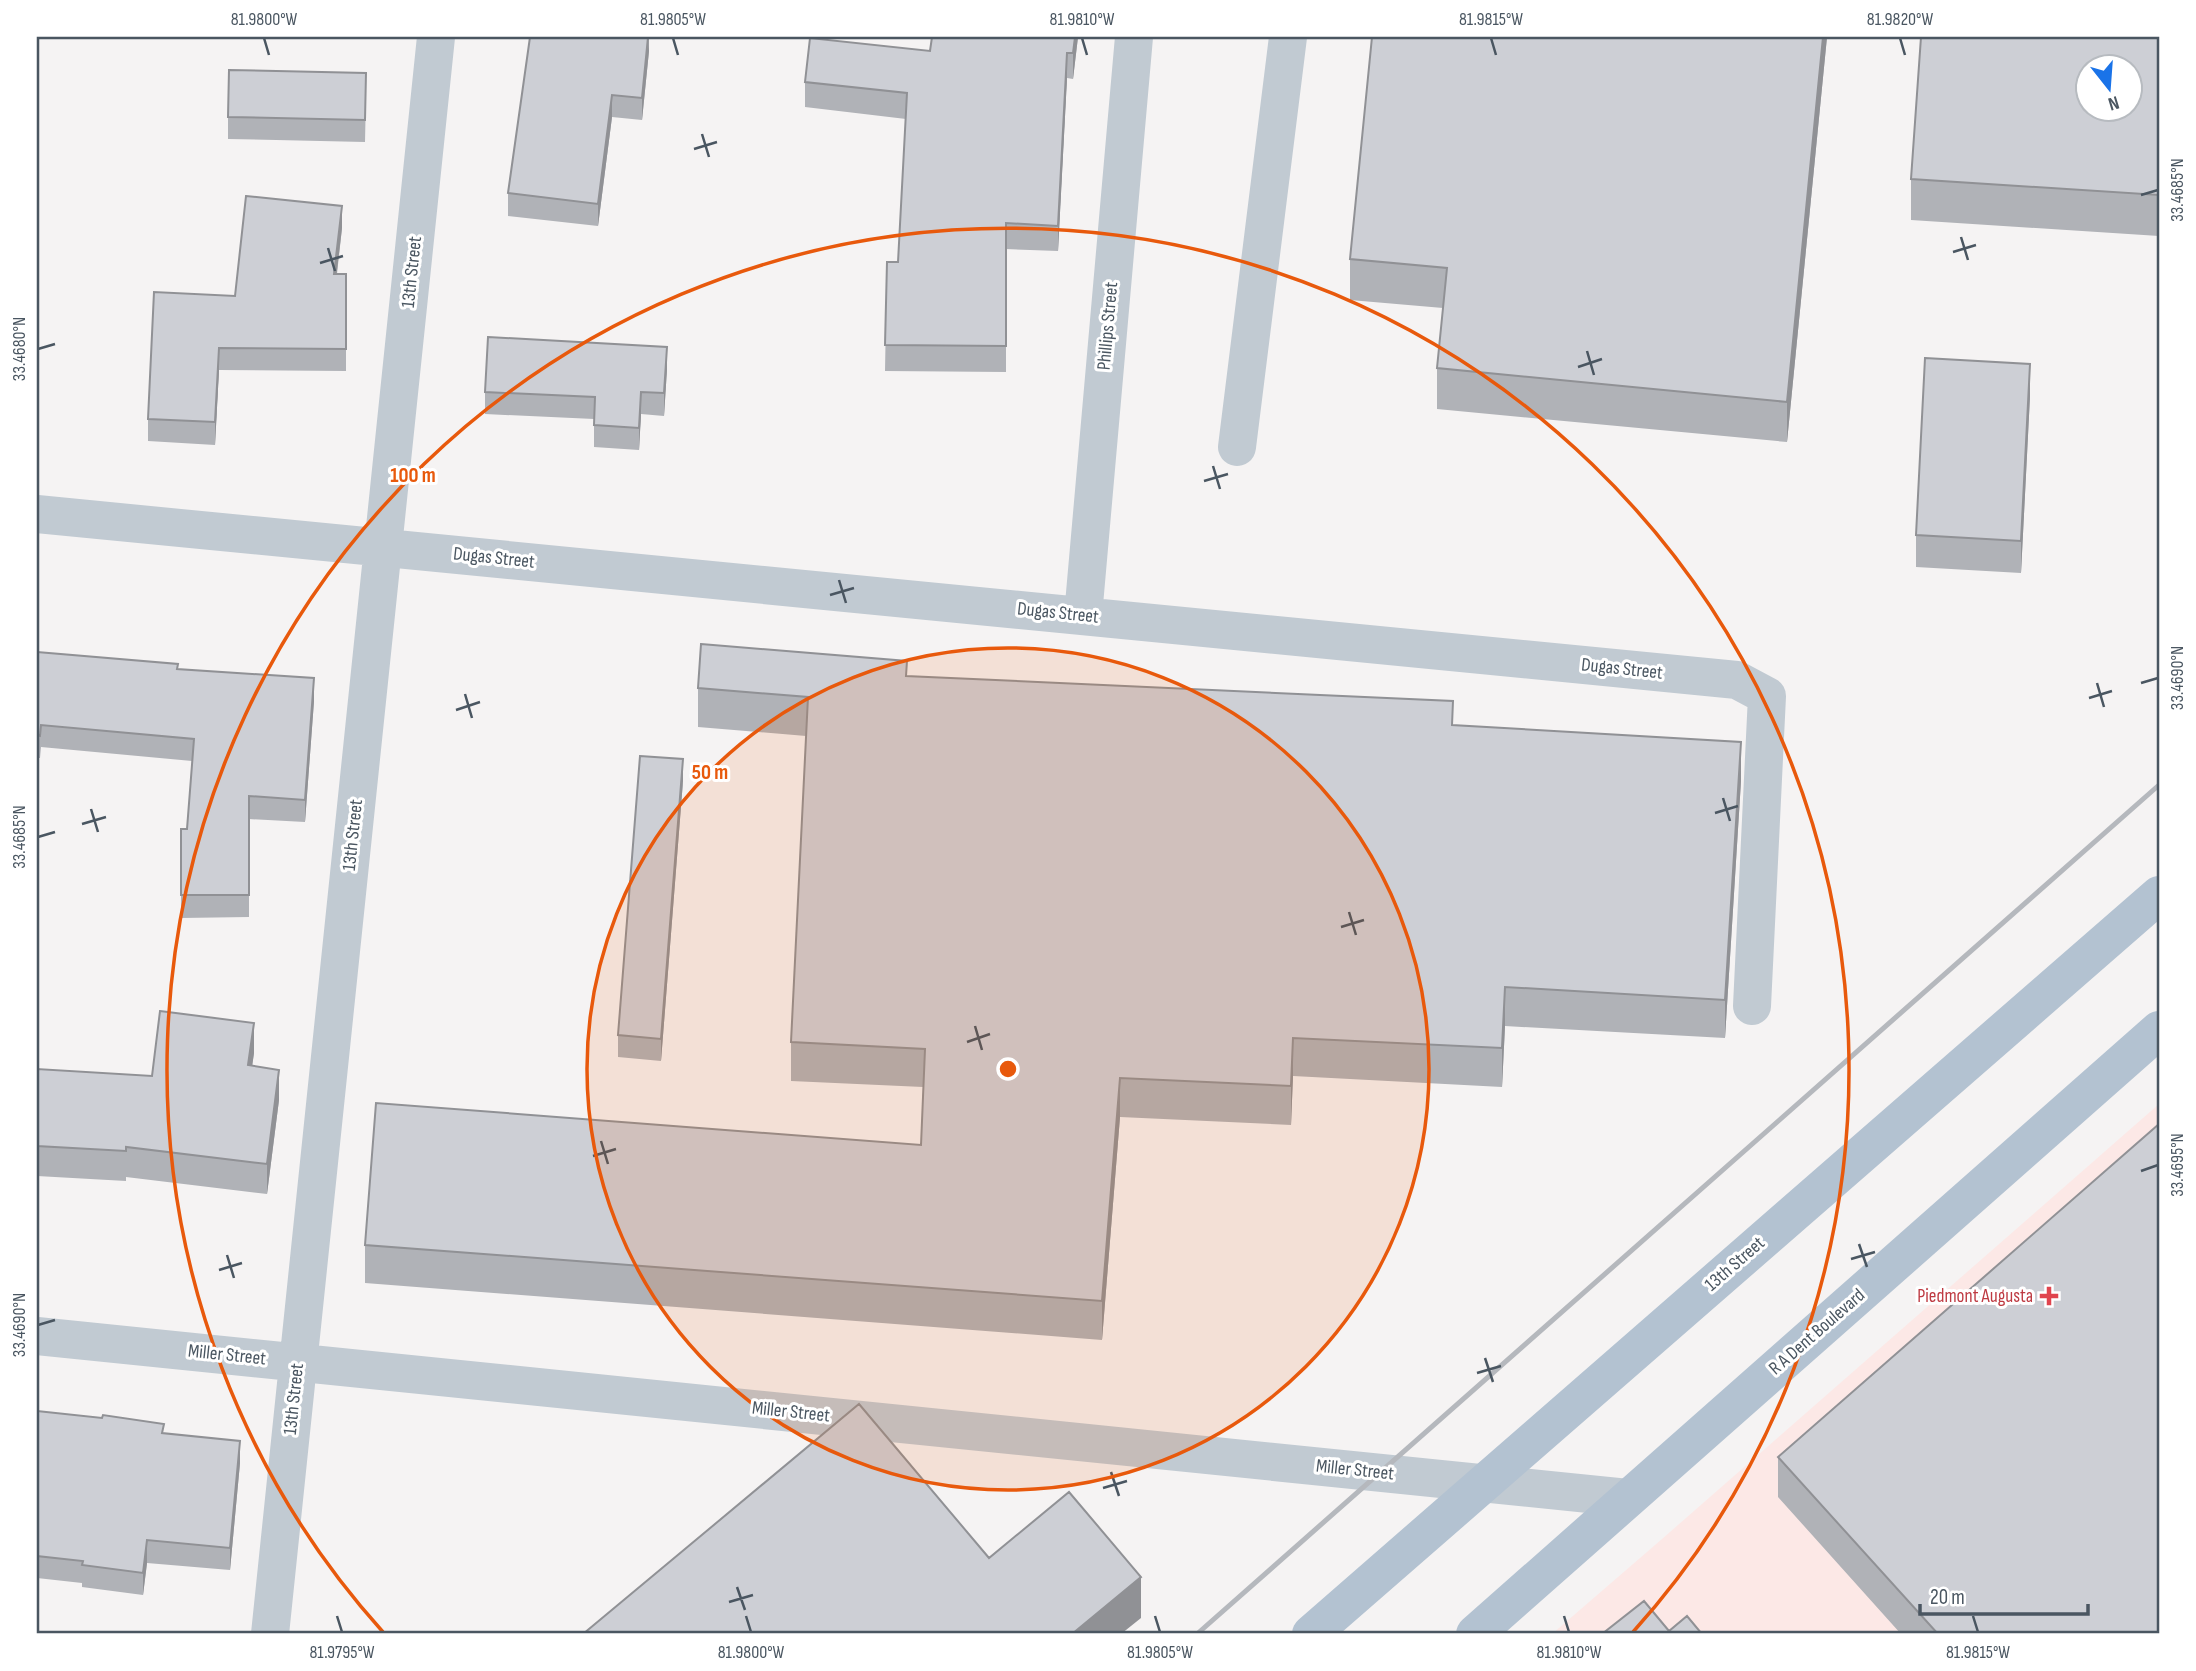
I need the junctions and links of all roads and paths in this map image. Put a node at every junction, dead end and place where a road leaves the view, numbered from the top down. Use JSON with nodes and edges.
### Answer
{"nodes":[{"id":1,"x":436,"y":37,"type":"edge"},
{"id":2,"x":1134,"y":37,"type":"edge"},
{"id":3,"x":1288,"y":37,"type":"edge"},
{"id":4,"x":1237,"y":447,"type":"dead end"},
{"id":5,"x":37,"y":514,"type":"edge"},
{"id":6,"x":383,"y":548,"type":"junction"},
{"id":7,"x":1083,"y":616,"type":"junction"},
{"id":8,"x":2159,"y":895,"type":"edge"},
{"id":9,"x":1752,"y":1006,"type":"dead end"},
{"id":10,"x":2159,"y":1030,"type":"edge"},
{"id":11,"x":37,"y":1336,"type":"edge"},
{"id":12,"x":298,"y":1362,"type":"junction"},
{"id":13,"x":1483,"y":1483,"type":"junction"},
{"id":14,"x":1628,"y":1498,"type":"junction"},
{"id":15,"x":270,"y":1634,"type":"edge"},
{"id":16,"x":1311,"y":1634,"type":"edge"},
{"id":17,"x":1475,"y":1634,"type":"edge"}],
"edges":[{"from":1,"to":6,"type":"street","name":"13th Street"},
{"from":2,"to":7,"type":"street","name":"Phillips Street"},
{"from":3,"to":4,"type":"street"},
{"from":5,"to":6,"type":"street","name":"Dugas Street"},
{"from":6,"to":7,"type":"street","name":"Dugas Street"},
{"from":6,"to":12,"type":"street","name":"13th Street"},
{"from":7,"to":9,"type":"street","name":"Dugas Street"},
{"from":8,"to":13,"type":"main road","name":"13th Street"},
{"from":10,"to":14,"type":"main road","name":"R A Dent Boulevard"},
{"from":11,"to":12,"type":"street","name":"Miller Street"},
{"from":12,"to":13,"type":"street","name":"Miller Street"},
{"from":12,"to":15,"type":"street","name":"13th Street"},
{"from":13,"to":14,"type":"street","name":"Miller Street"},
{"from":13,"to":16,"type":"main road","name":"13th Street"},
{"from":14,"to":17,"type":"main road","name":"R A Dent Boulevard"}]}
